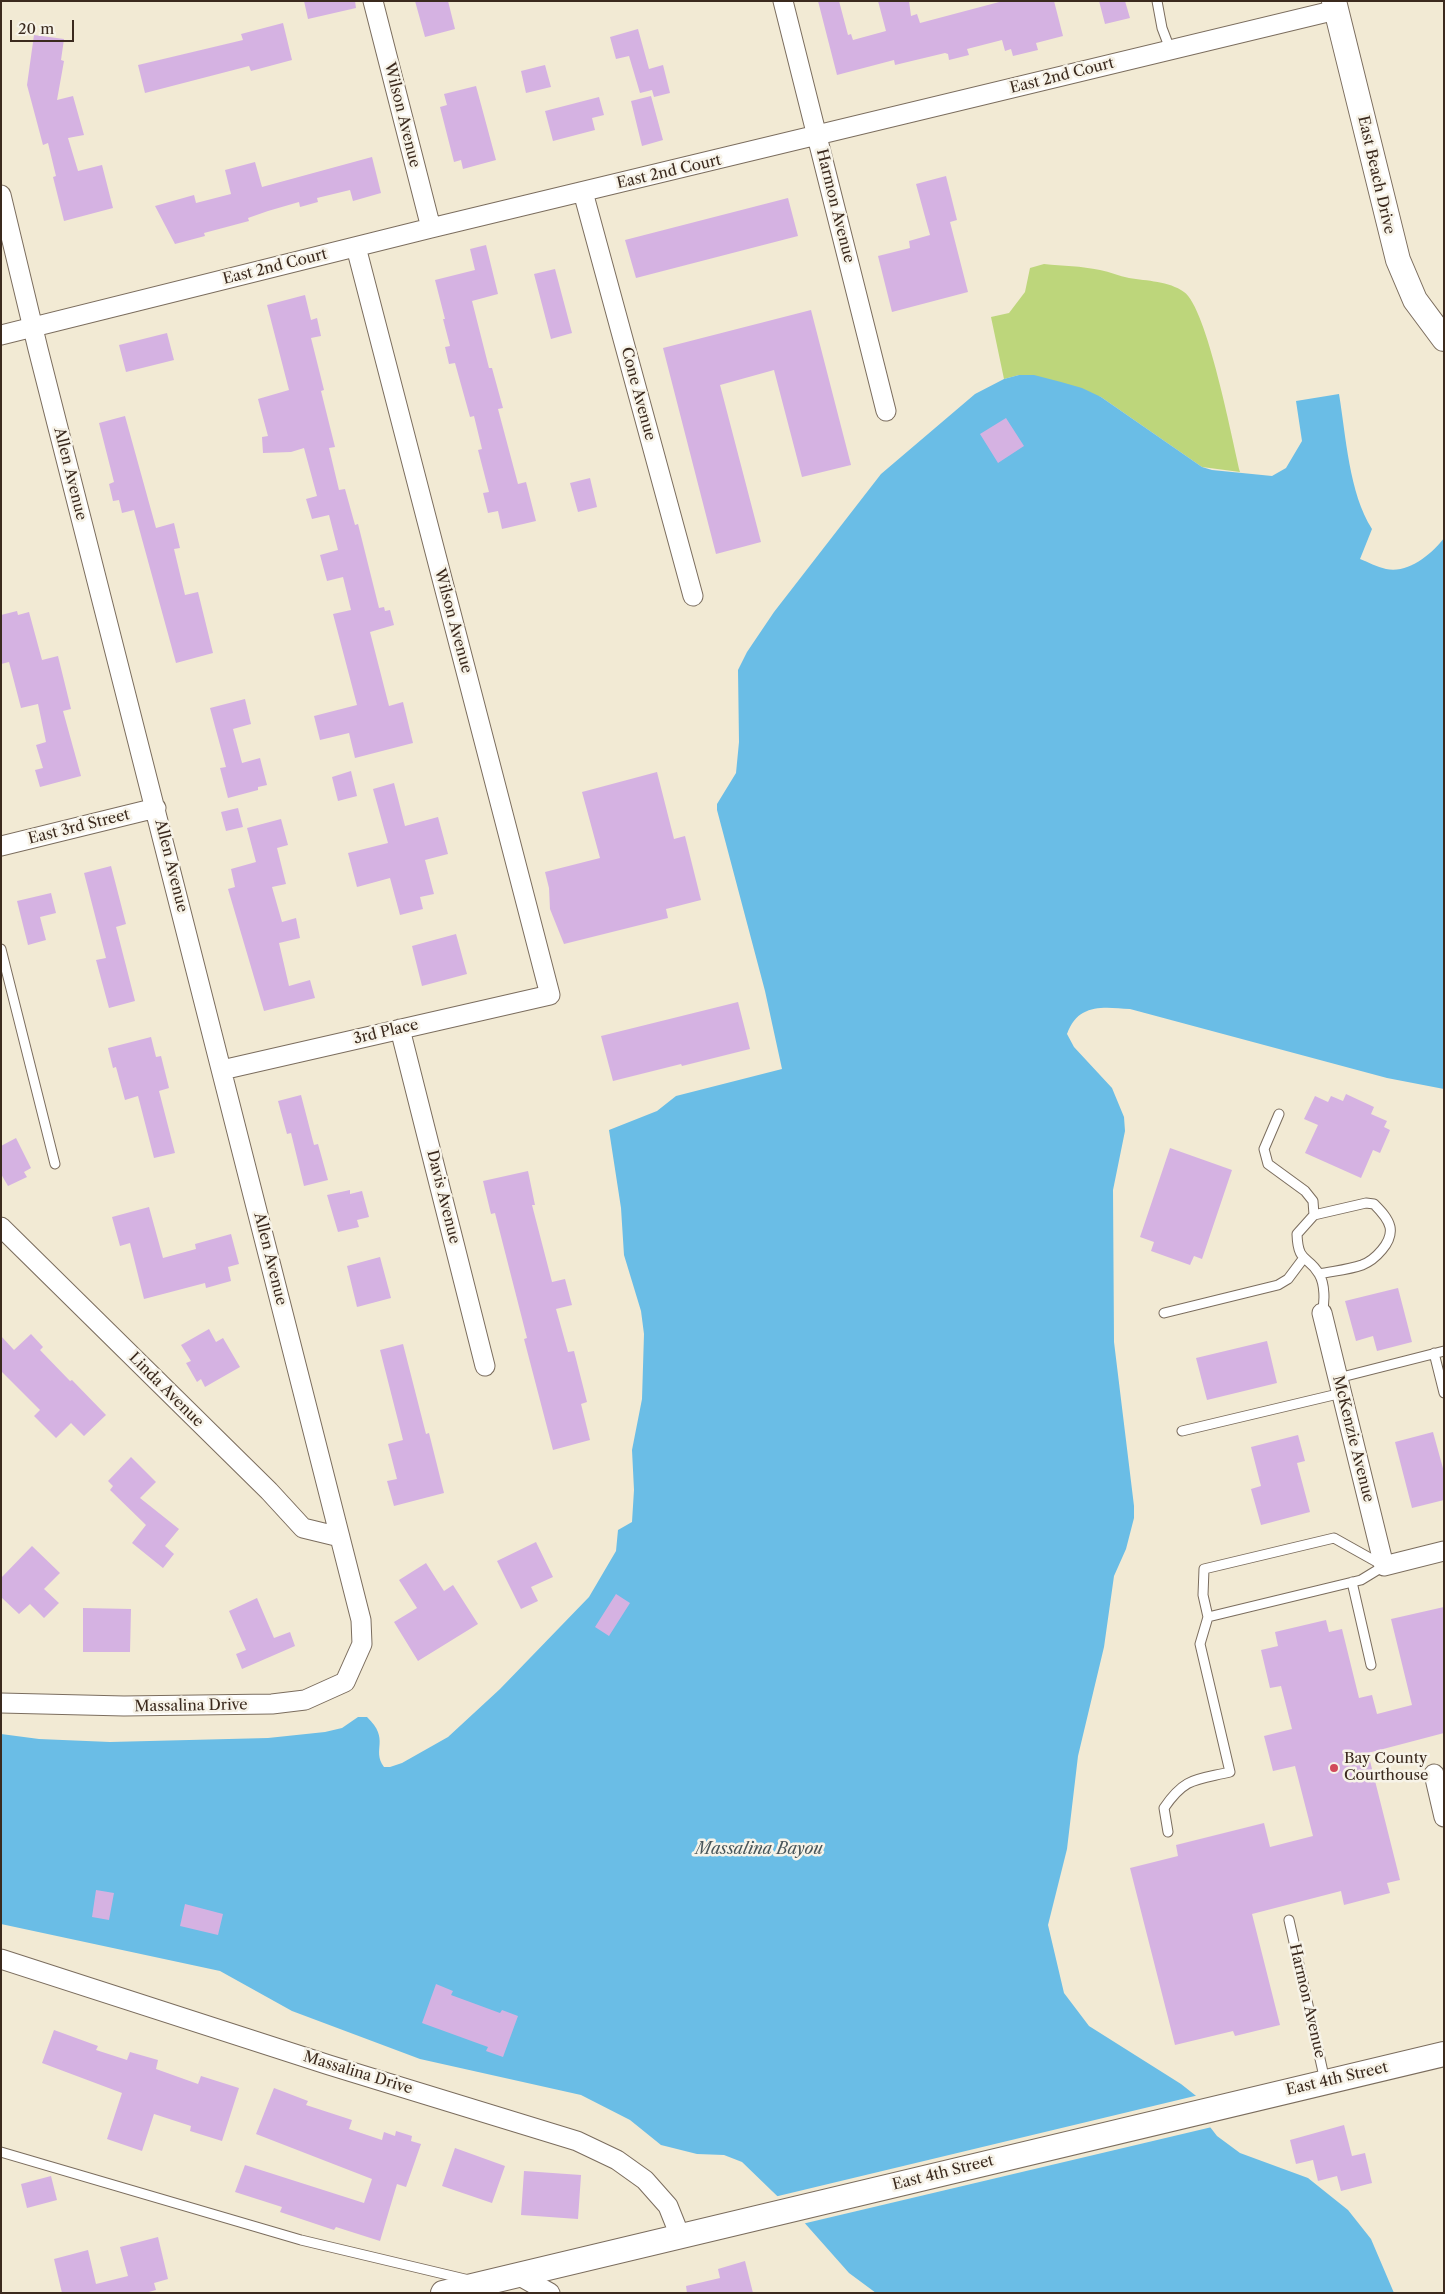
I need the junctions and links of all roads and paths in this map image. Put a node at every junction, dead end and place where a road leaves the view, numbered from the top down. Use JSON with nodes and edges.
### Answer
{"nodes":[{"id":1,"x":373,"y":1,"type":"edge"},
{"id":2,"x":783,"y":1,"type":"edge"},
{"id":3,"x":1157,"y":1,"type":"edge"},
{"id":4,"x":1335,"y":6,"type":"edge"},
{"id":5,"x":1170,"y":49,"type":"junction"},
{"id":6,"x":818,"y":136,"type":"junction"},
{"id":7,"x":583,"y":192,"type":"junction"},
{"id":8,"x":1,"y":195,"type":"edge"},
{"id":9,"x":431,"y":228,"type":"junction"},
{"id":10,"x":356,"y":247,"type":"junction"},
{"id":11,"x":33,"y":327,"type":"junction"},
{"id":12,"x":1,"y":335,"type":"edge"},
{"id":13,"x":1444,"y":339,"type":"edge"},
{"id":14,"x":886,"y":411,"type":"dead end"},
{"id":15,"x":693,"y":596,"type":"dead end"},
{"id":16,"x":156,"y":808,"type":"junction"},
{"id":17,"x":1,"y":846,"type":"edge"},
{"id":18,"x":1,"y":949,"type":"edge"},
{"id":19,"x":550,"y":995,"type":"joint"},
{"id":20,"x":400,"y":1029,"type":"junction"},
{"id":21,"x":222,"y":1070,"type":"junction"},
{"id":22,"x":1279,"y":1114,"type":"dead end"},
{"id":23,"x":55,"y":1164,"type":"dead end"},
{"id":24,"x":1314,"y":1216,"type":"junction"},
{"id":25,"x":1,"y":1227,"type":"edge"},
{"id":26,"x":1303,"y":1258,"type":"junction"},
{"id":27,"x":1319,"y":1274,"type":"junction"},
{"id":28,"x":1164,"y":1313,"type":"dead end"},
{"id":29,"x":1322,"y":1313,"type":"joint"},
{"id":30,"x":1444,"y":1351,"type":"edge"},
{"id":31,"x":1434,"y":1353,"type":"junction"},
{"id":32,"x":485,"y":1366,"type":"dead end"},
{"id":33,"x":1340,"y":1385,"type":"junction"},
{"id":34,"x":1444,"y":1393,"type":"edge"},
{"id":35,"x":1182,"y":1431,"type":"dead end"},
{"id":36,"x":340,"y":1537,"type":"junction"},
{"id":37,"x":1444,"y":1551,"type":"edge"},
{"id":38,"x":1384,"y":1566,"type":"junction"},
{"id":39,"x":1352,"y":1582,"type":"junction"},
{"id":40,"x":1208,"y":1617,"type":"junction"},
{"id":41,"x":1371,"y":1665,"type":"dead end"},
{"id":42,"x":1,"y":1703,"type":"edge"},
{"id":43,"x":1439,"y":1772,"type":"edge"},
{"id":44,"x":1444,"y":1816,"type":"edge"},
{"id":45,"x":1168,"y":1832,"type":"dead end"},
{"id":46,"x":1289,"y":1920,"type":"dead end"},
{"id":47,"x":1,"y":1959,"type":"edge"},
{"id":48,"x":1444,"y":2054,"type":"edge"},
{"id":49,"x":1325,"y":2082,"type":"junction"},
{"id":50,"x":1,"y":2152,"type":"edge"},
{"id":51,"x":680,"y":2236,"type":"junction"},
{"id":52,"x":518,"y":2275,"type":"junction"},
{"id":53,"x":482,"y":2283,"type":"junction"},
{"id":54,"x":443,"y":2293,"type":"edge"},
{"id":55,"x":550,"y":2293,"type":"edge"}],
"edges":[{"from":1,"to":9,"type":"street","name":"Wilson Avenue"},
{"from":2,"to":6,"type":"street","name":"Harmon Avenue"},
{"from":3,"to":5,"type":"lane"},
{"from":4,"to":5,"type":"street","name":"East 2nd Court"},
{"from":4,"to":13,"type":"street","name":"East Beach Drive"},
{"from":5,"to":6,"type":"street","name":"East 2nd Court"},
{"from":6,"to":7,"type":"street","name":"East 2nd Court"},
{"from":6,"to":14,"type":"street","name":"Harmon Avenue"},
{"from":7,"to":9,"type":"street","name":"East 2nd Court"},
{"from":7,"to":15,"type":"street","name":"Cone Avenue"},
{"from":8,"to":11,"type":"street","name":"Allen Avenue"},
{"from":9,"to":10,"type":"street","name":"East 2nd Court"},
{"from":10,"to":11,"type":"street","name":"East 2nd Court"},
{"from":10,"to":19,"type":"street","name":"Wilson Avenue"},
{"from":11,"to":12,"type":"street","name":"East 2nd Court"},
{"from":11,"to":16,"type":"street","name":"Allen Avenue"},
{"from":16,"to":17,"type":"street","name":"East 3rd Street"},
{"from":16,"to":21,"type":"street","name":"Allen Avenue"},
{"from":18,"to":23,"type":"lane"},
{"from":19,"to":20,"type":"street","name":"3rd Place"},
{"from":20,"to":21,"type":"street","name":"3rd Place"},
{"from":20,"to":32,"type":"street","name":"Davis Avenue"},
{"from":21,"to":36,"type":"street","name":"Allen Avenue"},
{"from":22,"to":24,"type":"lane"},
{"from":24,"to":26,"type":"lane"},
{"from":24,"to":27,"type":"lane"},
{"from":25,"to":36,"type":"street","name":"Linda Avenue"},
{"from":26,"to":27,"type":"lane"},
{"from":26,"to":28,"type":"lane"},
{"from":27,"to":29,"type":"lane"},
{"from":29,"to":33,"type":"street","name":"McKenzie Avenue"},
{"from":30,"to":31,"type":"lane"},
{"from":31,"to":33,"type":"lane"},
{"from":31,"to":34,"type":"lane"},
{"from":33,"to":35,"type":"lane"},
{"from":33,"to":38,"type":"street","name":"McKenzie Avenue"},
{"from":36,"to":42,"type":"street","name":"Massalina Drive"},
{"from":37,"to":38,"type":"street"},
{"from":38,"to":39,"type":"lane"},
{"from":38,"to":40,"type":"lane"},
{"from":39,"to":40,"type":"lane"},
{"from":39,"to":41,"type":"lane"},
{"from":40,"to":45,"type":"lane"},
{"from":43,"to":44,"type":"street"},
{"from":46,"to":49,"type":"lane","name":"Harmon Avenue"},
{"from":47,"to":51,"type":"street","name":"Massalina Drive"},
{"from":48,"to":49,"type":"street","name":"East 4th Street"},
{"from":49,"to":51,"type":"street","name":"East 4th Street"},
{"from":50,"to":53,"type":"lane"},
{"from":51,"to":52,"type":"street","name":"East 4th Street"},
{"from":52,"to":53,"type":"street","name":"East 4th Street"},
{"from":52,"to":55,"type":"street"},
{"from":53,"to":54,"type":"street","name":"East 4th Street"}]}
